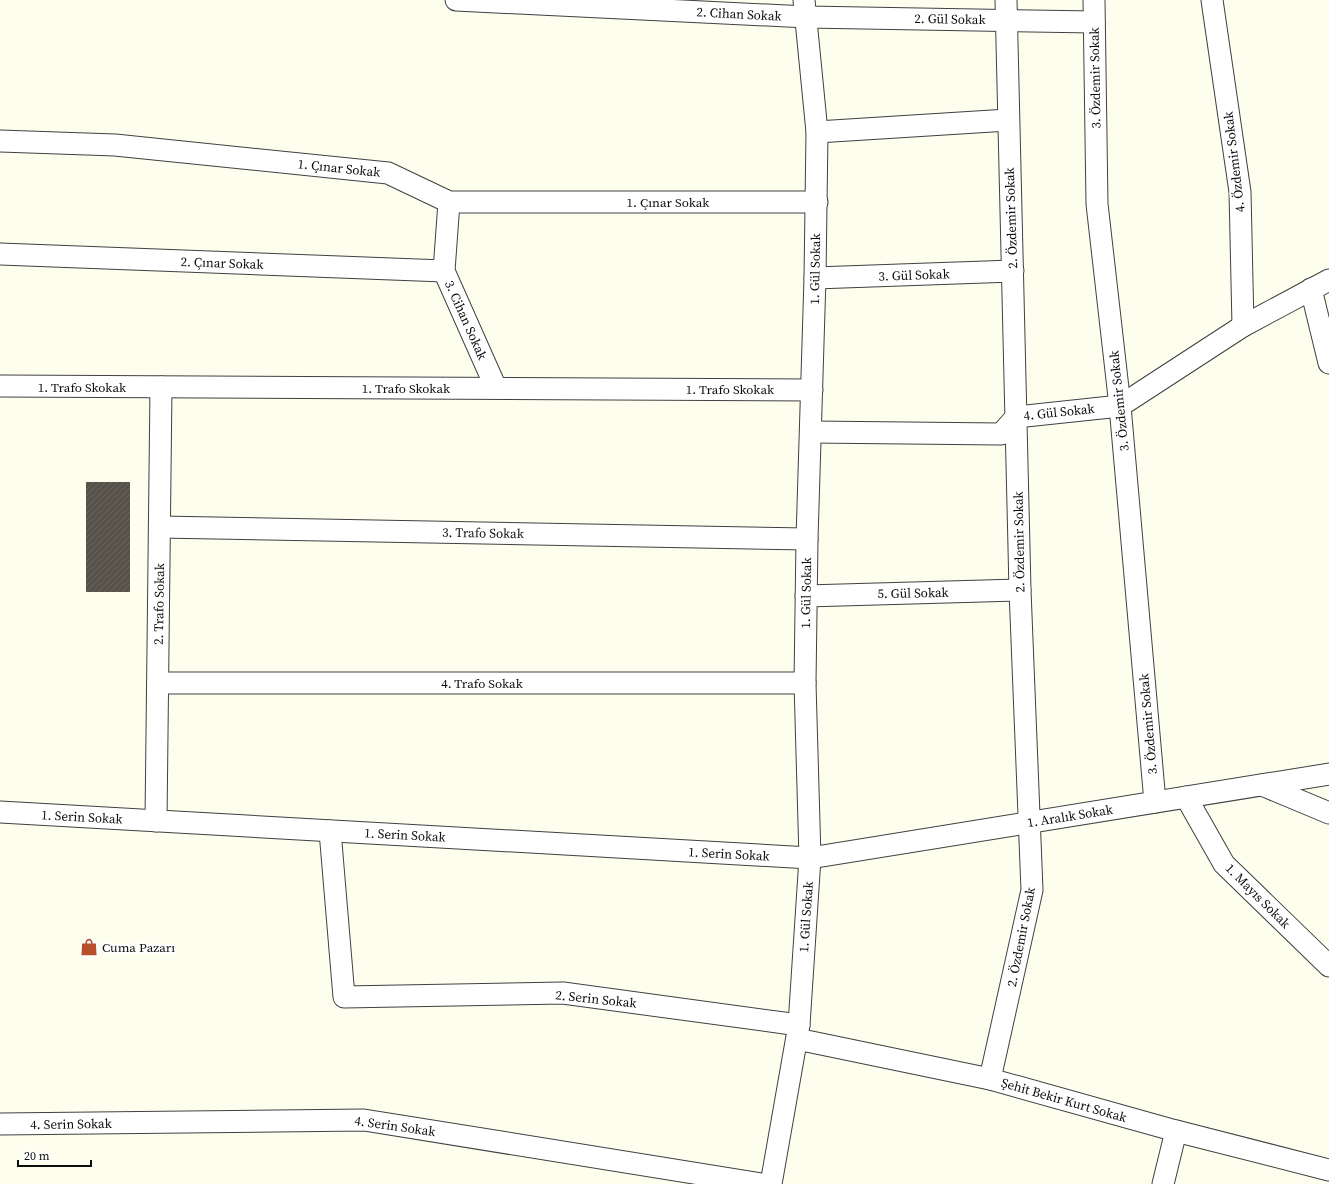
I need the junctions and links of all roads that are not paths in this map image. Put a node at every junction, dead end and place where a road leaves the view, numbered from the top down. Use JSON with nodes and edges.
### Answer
{"nodes":[{"id":1,"x":456,"y":0,"type":"edge"},
{"id":2,"x":1094,"y":0,"type":"edge"},
{"id":3,"x":1212,"y":0,"type":"edge"},
{"id":4,"x":806,"y":9,"type":"edge"},
{"id":5,"x":1006,"y":10,"type":"edge"},
{"id":6,"x":1094,"y":22,"type":"junction"},
{"id":7,"x":1008,"y":120,"type":"junction"},
{"id":8,"x":817,"y":132,"type":"junction"},
{"id":9,"x":0,"y":141,"type":"edge"},
{"id":10,"x":449,"y":202,"type":"junction"},
{"id":11,"x":817,"y":202,"type":"junction"},
{"id":12,"x":0,"y":254,"type":"edge"},
{"id":13,"x":444,"y":271,"type":"junction"},
{"id":14,"x":1012,"y":271,"type":"junction"},
{"id":15,"x":815,"y":278,"type":"junction"},
{"id":16,"x":1320,"y":284,"type":"edge"},
{"id":17,"x":1243,"y":326,"type":"junction"},
{"id":18,"x":1329,"y":363,"type":"edge"},
{"id":19,"x":0,"y":386,"type":"edge"},
{"id":20,"x":162,"y":387,"type":"junction"},
{"id":21,"x":496,"y":388,"type":"junction"},
{"id":22,"x":812,"y":390,"type":"junction"},
{"id":23,"x":1120,"y":406,"type":"junction"},
{"id":24,"x":1016,"y":417,"type":"junction"},
{"id":25,"x":811,"y":432,"type":"junction"},
{"id":26,"x":160,"y":527,"type":"junction"},
{"id":27,"x":807,"y":539,"type":"junction"},
{"id":28,"x":1020,"y":590,"type":"junction"},
{"id":29,"x":806,"y":596,"type":"junction"},
{"id":30,"x":158,"y":683,"type":"junction"},
{"id":31,"x":806,"y":683,"type":"junction"},
{"id":32,"x":1329,"y":774,"type":"edge"},
{"id":33,"x":1262,"y":784,"type":"junction"},
{"id":34,"x":1186,"y":797,"type":"junction"},
{"id":35,"x":1155,"y":802,"type":"junction"},
{"id":36,"x":0,"y":812,"type":"edge"},
{"id":37,"x":1329,"y":813,"type":"edge"},
{"id":38,"x":156,"y":821,"type":"junction"},
{"id":39,"x":1030,"y":823,"type":"junction"},
{"id":40,"x":330,"y":831,"type":"junction"},
{"id":41,"x":810,"y":858,"type":"junction"},
{"id":42,"x":1329,"y":966,"type":"edge"},
{"id":43,"x":798,"y":1032,"type":"junction"},
{"id":44,"x":990,"y":1080,"type":"junction"},
{"id":45,"x":0,"y":1124,"type":"edge"},
{"id":46,"x":1176,"y":1132,"type":"junction"},
{"id":47,"x":1329,"y":1170,"type":"edge"},
{"id":48,"x":762,"y":1184,"type":"edge"},
{"id":49,"x":772,"y":1184,"type":"edge"},
{"id":50,"x":1163,"y":1184,"type":"edge"}],
"edges":[{"from":1,"to":4,"type":"street","name":"2. Cihan Sokak"},
{"from":2,"to":6,"type":"street","name":"3. Özdemir Sokak"},
{"from":3,"to":17,"type":"street","name":"4. Özdemir Sokak"},
{"from":4,"to":5,"type":"street","name":"2. Gül Sokak"},
{"from":4,"to":8,"type":"street","name":"1. Gül Sokak"},
{"from":5,"to":6,"type":"street","name":"2. Gül Sokak"},
{"from":5,"to":7,"type":"street","name":"2. Özdemir Sokak"},
{"from":6,"to":23,"type":"street","name":"3. Özdemir Sokak"},
{"from":7,"to":8,"type":"street"},
{"from":7,"to":14,"type":"street","name":"2. Özdemir Sokak"},
{"from":8,"to":11,"type":"street","name":"1. Gül Sokak"},
{"from":9,"to":10,"type":"street","name":"1. Çınar Sokak"},
{"from":10,"to":11,"type":"street","name":"1. Çınar Sokak"},
{"from":10,"to":13,"type":"street","name":"3. Cihan Sokak"},
{"from":11,"to":15,"type":"street","name":"1. Gül Sokak"},
{"from":12,"to":13,"type":"street","name":"2. Çınar Sokak"},
{"from":13,"to":21,"type":"street","name":"3. Cihan Sokak"},
{"from":14,"to":15,"type":"street","name":"3. Gül Sokak"},
{"from":14,"to":24,"type":"street","name":"2. Özdemir Sokak"},
{"from":15,"to":22,"type":"street","name":"1. Gül Sokak"},
{"from":16,"to":17,"type":"street","name":"4. Gül Sokak"},
{"from":16,"to":18,"type":"street"},
{"from":17,"to":23,"type":"street","name":"4. Gül Sokak"},
{"from":19,"to":20,"type":"street","name":"1. Trafo Skokak"},
{"from":20,"to":21,"type":"street","name":"1. Trafo Skokak"},
{"from":20,"to":26,"type":"street","name":"2. Trafo Sokak"},
{"from":21,"to":22,"type":"street","name":"1. Trafo Skokak"},
{"from":22,"to":25,"type":"street","name":"1. Gül Sokak"},
{"from":23,"to":24,"type":"street","name":"4. Gül Sokak"},
{"from":23,"to":35,"type":"street","name":"3. Özdemir Sokak"},
{"from":24,"to":25,"type":"street","name":"4. Gül Sokak"},
{"from":24,"to":28,"type":"street","name":"2. Özdemir Sokak"},
{"from":25,"to":27,"type":"street","name":"1. Gül Sokak"},
{"from":26,"to":27,"type":"street","name":"3. Trafo Sokak"},
{"from":26,"to":30,"type":"street","name":"2. Trafo Sokak"},
{"from":27,"to":29,"type":"street","name":"1. Gül Sokak"},
{"from":28,"to":29,"type":"street","name":"5. Gül Sokak"},
{"from":28,"to":39,"type":"street","name":"2. Özdemir Sokak"},
{"from":29,"to":31,"type":"street","name":"1. Gül Sokak"},
{"from":30,"to":31,"type":"street","name":"4. Trafo Sokak"},
{"from":30,"to":38,"type":"street","name":"2. Trafo Sokak"},
{"from":31,"to":41,"type":"street","name":"1. Gül Sokak"},
{"from":32,"to":33,"type":"street","name":"1. Aralık Sokak"},
{"from":33,"to":34,"type":"street","name":"1. Aralık Sokak"},
{"from":33,"to":37,"type":"street"},
{"from":34,"to":35,"type":"street","name":"1. Aralık Sokak"},
{"from":34,"to":42,"type":"street","name":"1. Mayıs Sokak"},
{"from":35,"to":39,"type":"street","name":"1. Aralık Sokak"},
{"from":36,"to":38,"type":"street","name":"1. Serin Sokak"},
{"from":38,"to":40,"type":"street","name":"1. Serin Sokak"},
{"from":39,"to":41,"type":"street","name":"1. Aralık Sokak"},
{"from":39,"to":44,"type":"street","name":"2. Özdemir Sokak"},
{"from":40,"to":41,"type":"street","name":"1. Serin Sokak"},
{"from":40,"to":43,"type":"street","name":"2. Serin Sokak"},
{"from":41,"to":43,"type":"street","name":"1. Gül Sokak"},
{"from":43,"to":44,"type":"street","name":"Şehit Bekir Kurt Sokak"},
{"from":43,"to":49,"type":"street","name":"1. Gül Sokak"},
{"from":44,"to":46,"type":"street","name":"Şehit Bekir Kurt Sokak"},
{"from":45,"to":48,"type":"street","name":"4. Serin Sokak"},
{"from":46,"to":47,"type":"street","name":"Şehit Bekir Kurt Sokak"},
{"from":46,"to":50,"type":"street"}]}
